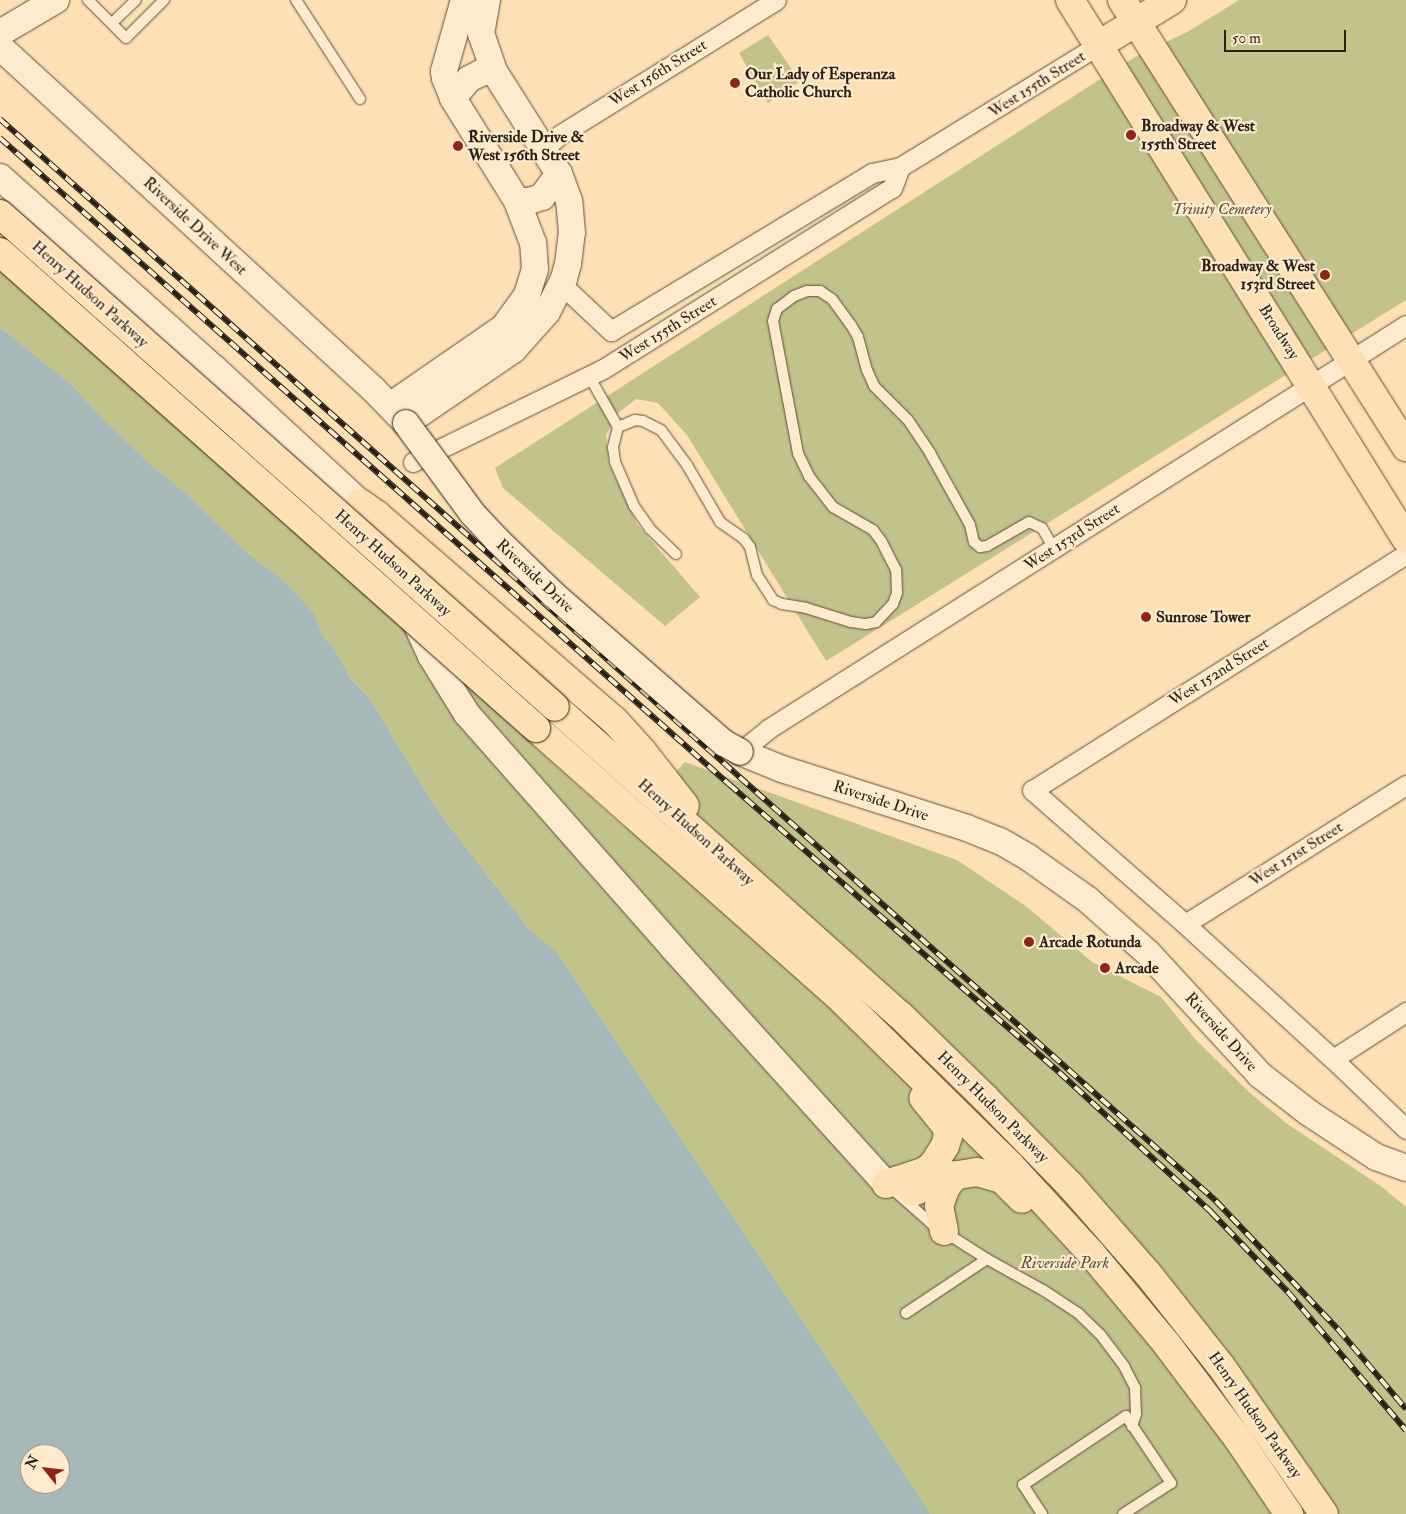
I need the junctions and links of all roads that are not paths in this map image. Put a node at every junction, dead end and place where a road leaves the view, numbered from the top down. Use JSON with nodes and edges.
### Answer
{"nodes":[{"id":1,"x":56,"y":0,"type":"edge"},
{"id":2,"x":88,"y":0,"type":"edge"},
{"id":3,"x":136,"y":0,"type":"edge"},
{"id":4,"x":164,"y":0,"type":"edge"},
{"id":5,"x":296,"y":0,"type":"edge"},
{"id":6,"x":464,"y":0,"type":"edge"},
{"id":7,"x":487,"y":0,"type":"edge"},
{"id":8,"x":776,"y":0,"type":"edge"},
{"id":9,"x":1070,"y":0,"type":"edge"},
{"id":10,"x":1122,"y":0,"type":"edge"},
{"id":11,"x":1172,"y":0,"type":"edge"},
{"id":12,"x":112,"y":23,"type":"junction"},
{"id":13,"x":1136,"y":23,"type":"junction"},
{"id":14,"x":0,"y":33,"type":"edge"},
{"id":15,"x":1098,"y":46,"type":"junction"},
{"id":16,"x":0,"y":47,"type":"edge"},
{"id":17,"x":494,"y":71,"type":"junction"},
{"id":18,"x":453,"y":98,"type":"junction"},
{"id":19,"x":360,"y":99,"type":"dead end"},
{"id":20,"x":543,"y":149,"type":"junction"},
{"id":21,"x":900,"y":167,"type":"junction"},
{"id":22,"x":559,"y":174,"type":"junction"},
{"id":23,"x":0,"y":177,"type":"edge"},
{"id":24,"x":517,"y":201,"type":"junction"},
{"id":25,"x":0,"y":214,"type":"edge"},
{"id":26,"x":0,"y":252,"type":"edge"},
{"id":27,"x":561,"y":284,"type":"junction"},
{"id":28,"x":1406,"y":325,"type":"edge"},
{"id":29,"x":1351,"y":360,"type":"junction"},
{"id":30,"x":589,"y":376,"type":"junction"},
{"id":31,"x":1311,"y":384,"type":"junction"},
{"id":32,"x":398,"y":415,"type":"junction"},
{"id":33,"x":618,"y":427,"type":"junction"},
{"id":34,"x":1406,"y":447,"type":"edge"},
{"id":35,"x":413,"y":462,"type":"dead end"},
{"id":36,"x":332,"y":477,"type":"junction"},
{"id":37,"x":360,"y":503,"type":"junction"},
{"id":38,"x":1406,"y":539,"type":"edge"},
{"id":39,"x":1054,"y":549,"type":"junction"},
{"id":40,"x":676,"y":554,"type":"dead end"},
{"id":41,"x":1406,"y":554,"type":"edge"},
{"id":42,"x":467,"y":714,"type":"junction"},
{"id":43,"x":740,"y":752,"type":"junction"},
{"id":44,"x":1406,"y":785,"type":"edge"},
{"id":45,"x":722,"y":855,"type":"junction"},
{"id":46,"x":1185,"y":924,"type":"junction"},
{"id":47,"x":837,"y":995,"type":"junction"},
{"id":48,"x":1406,"y":1012,"type":"edge"},
{"id":49,"x":1333,"y":1059,"type":"junction"},
{"id":50,"x":1406,"y":1129,"type":"edge"},
{"id":51,"x":1376,"y":1157,"type":"junction"},
{"id":52,"x":1406,"y":1168,"type":"edge"},
{"id":53,"x":955,"y":1176,"type":"junction"},
{"id":54,"x":886,"y":1184,"type":"junction"},
{"id":55,"x":1406,"y":1188,"type":"edge"},
{"id":56,"x":944,"y":1231,"type":"junction"},
{"id":57,"x":1091,"y":1253,"type":"junction"},
{"id":58,"x":987,"y":1259,"type":"junction"},
{"id":59,"x":906,"y":1313,"type":"dead end"},
{"id":60,"x":1131,"y":1415,"type":"junction"},
{"id":61,"x":1042,"y":1514,"type":"edge"},
{"id":62,"x":1123,"y":1514,"type":"edge"},
{"id":63,"x":1289,"y":1514,"type":"edge"},
{"id":64,"x":1324,"y":1514,"type":"edge"}],
"edges":[{"from":1,"to":14,"type":"main road"},
{"from":2,"to":12,"type":"lane"},
{"from":3,"to":12,"type":"lane"},
{"from":4,"to":12,"type":"lane"},
{"from":5,"to":19,"type":"lane"},
{"from":6,"to":18,"type":"main road"},
{"from":7,"to":17,"type":"main road"},
{"from":8,"to":20,"type":"street","name":"West 156th Street"},
{"from":9,"to":15,"type":"main road","name":"Broadway"},
{"from":10,"to":13,"type":"main road"},
{"from":11,"to":13,"type":"main road","name":"West 155th Street"},
{"from":13,"to":15,"type":"main road","name":"West 155th Street"},
{"from":13,"to":29,"type":"main road"},
{"from":15,"to":21,"type":"street","name":"West 155th Street"},
{"from":15,"to":31,"type":"main road","name":"Broadway"},
{"from":16,"to":32,"type":"main road","name":"Riverside Drive West"},
{"from":17,"to":18,"type":"main road"},
{"from":17,"to":20,"type":"main road"},
{"from":18,"to":24,"type":"main road"},
{"from":20,"to":22,"type":"main road"},
{"from":21,"to":27,"type":"street","name":"West 155th Street"},
{"from":21,"to":30,"type":"street","name":"West 155th Street"},
{"from":22,"to":24,"type":"main road"},
{"from":22,"to":27,"type":"main road"},
{"from":23,"to":36,"type":"main road"},
{"from":24,"to":32,"type":"main road"},
{"from":25,"to":45,"type":"main road","name":"Henry Hudson Parkway","bridge":true},
{"from":26,"to":47,"type":"main road","name":"Henry Hudson Parkway","bridge":true},
{"from":27,"to":32,"type":"main road"},
{"from":28,"to":29,"type":"street","name":"West 153rd Street"},
{"from":29,"to":31,"type":"street","name":"West 153rd Street"},
{"from":29,"to":34,"type":"main road"},
{"from":30,"to":33,"type":"lane"},
{"from":30,"to":35,"type":"street","name":"West 155th Street"},
{"from":31,"to":38,"type":"main road","name":"Broadway"},
{"from":31,"to":39,"type":"street","name":"West 153rd Street"},
{"from":32,"to":43,"type":"main road","name":"Riverside Drive","bridge":true},
{"from":33,"to":39,"type":"lane"},
{"from":33,"to":40,"type":"lane"},
{"from":36,"to":37,"type":"main road"},
{"from":36,"to":42,"type":"main road"},
{"from":37,"to":42,"type":"main road"},
{"from":37,"to":45,"type":"main road"},
{"from":39,"to":43,"type":"street","name":"West 153rd Street"},
{"from":41,"to":46,"type":"street","name":"West 152nd Street"},
{"from":42,"to":54,"type":"main road"},
{"from":43,"to":51,"type":"main road","name":"Riverside Drive"},
{"from":44,"to":46,"type":"street","name":"West 151st Street"},
{"from":45,"to":64,"type":"main road","name":"Henry Hudson Parkway"},
{"from":46,"to":49,"type":"street"},
{"from":47,"to":54,"type":"main road"},
{"from":47,"to":57,"type":"main road","name":"Henry Hudson Parkway"},
{"from":48,"to":49,"type":"street"},
{"from":49,"to":50,"type":"street"},
{"from":51,"to":52,"type":"main road","name":"Riverside Drive"},
{"from":51,"to":55,"type":"main road","name":"Riverside Drive"},
{"from":53,"to":54,"type":"main road"},
{"from":53,"to":56,"type":"main road"},
{"from":53,"to":57,"type":"main road"},
{"from":54,"to":56,"type":"lane"},
{"from":56,"to":58,"type":"lane"},
{"from":57,"to":63,"type":"main road","name":"Henry Hudson Parkway"},
{"from":58,"to":59,"type":"lane"},
{"from":58,"to":60,"type":"lane"},
{"from":60,"to":61,"type":"lane"},
{"from":60,"to":62,"type":"lane"}]}
